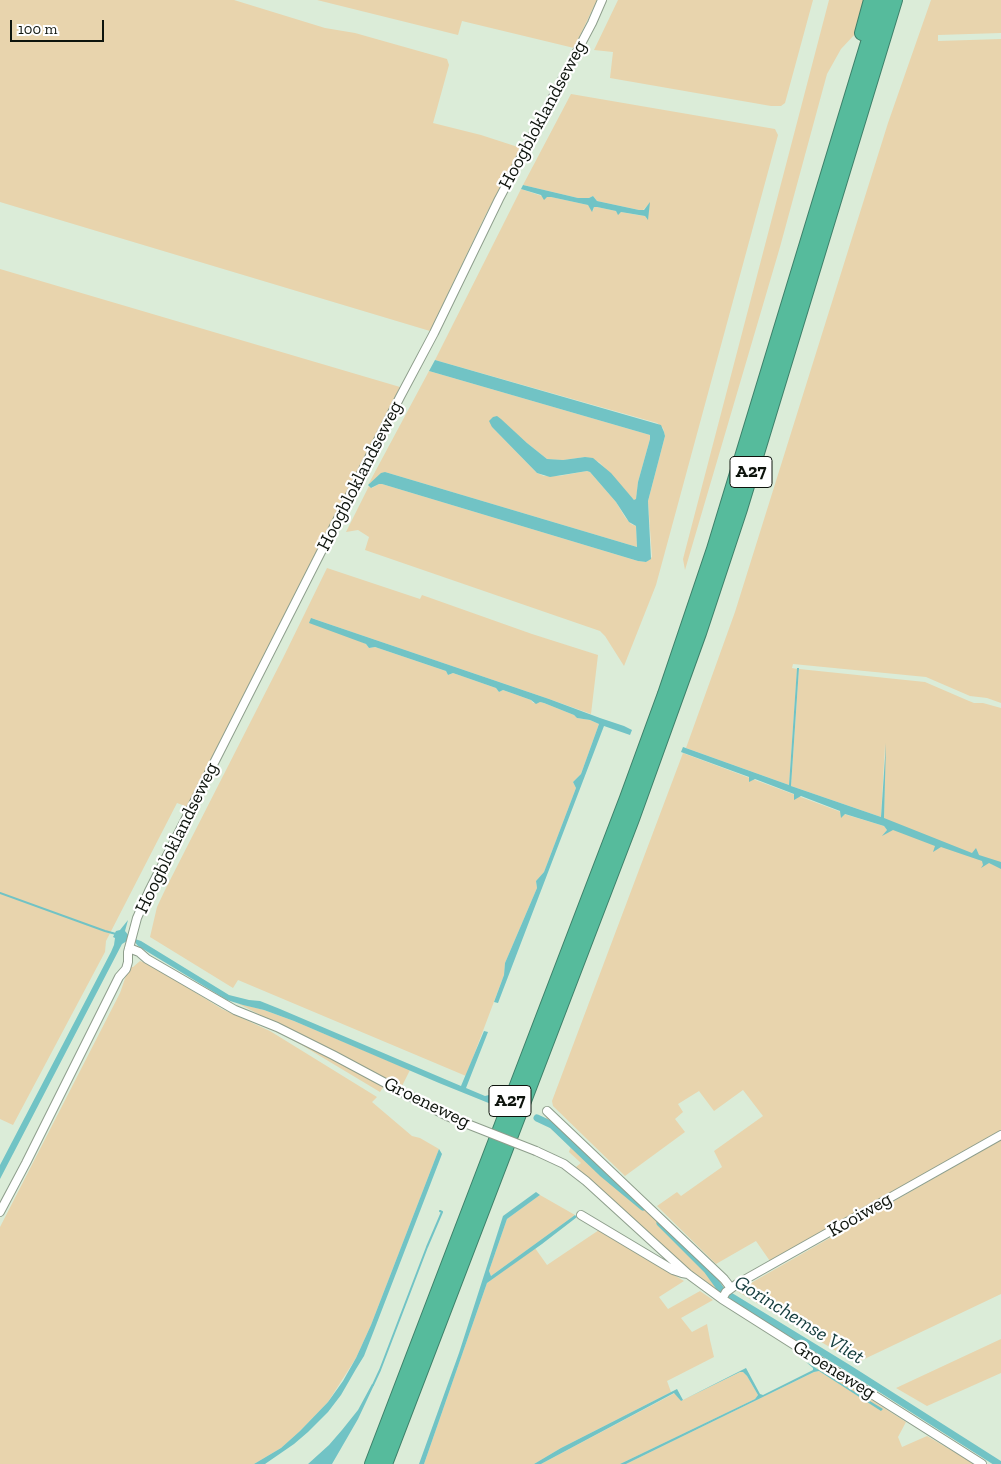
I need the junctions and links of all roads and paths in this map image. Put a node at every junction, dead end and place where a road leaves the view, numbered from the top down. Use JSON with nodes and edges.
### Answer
{"nodes":[{"id":1,"x":602,"y":0,"type":"edge"},
{"id":2,"x":871,"y":0,"type":"edge"},
{"id":3,"x":882,"y":0,"type":"edge"},
{"id":4,"x":895,"y":0,"type":"edge"},
{"id":5,"x":903,"y":0,"type":"edge"},
{"id":6,"x":878,"y":56,"type":"junction"},
{"id":7,"x":825,"y":184,"type":"junction"},
{"id":8,"x":130,"y":946,"type":"junction"},
{"id":9,"x":547,"y":1111,"type":"dead end"},
{"id":10,"x":1001,"y":1135,"type":"edge"},
{"id":11,"x":0,"y":1212,"type":"edge"},
{"id":12,"x":581,"y":1215,"type":"dead end"},
{"id":13,"x":688,"y":1274,"type":"junction"},
{"id":14,"x":726,"y":1294,"type":"junction"},
{"id":15,"x":372,"y":1464,"type":"edge"},
{"id":16,"x":384,"y":1464,"type":"edge"},
{"id":17,"x":982,"y":1464,"type":"edge"}],
"edges":[{"from":1,"to":8,"type":"street","name":"Hoogbloklandseweg"},
{"from":2,"to":7,"type":"highway","number":"A27"},
{"from":3,"to":7,"type":"highway","number":"A27"},
{"from":4,"to":6,"type":"highway","number":"A27"},
{"from":5,"to":6,"type":"highway","number":"A27"},
{"from":6,"to":16,"type":"highway","number":"A27"},
{"from":7,"to":15,"type":"highway","number":"A27"},
{"from":8,"to":11,"type":"street","name":"Hoogbloklandseweg"},
{"from":8,"to":13,"type":"street","name":"Groeneweg","bridge":true},
{"from":9,"to":14,"type":"street","name":"Groeneweg"},
{"from":10,"to":14,"type":"street","name":"Kooiweg"},
{"from":12,"to":13,"type":"street","name":"Groeneweg"},
{"from":13,"to":14,"type":"street","name":"Groeneweg"},
{"from":14,"to":17,"type":"street","name":"Groeneweg"}]}
